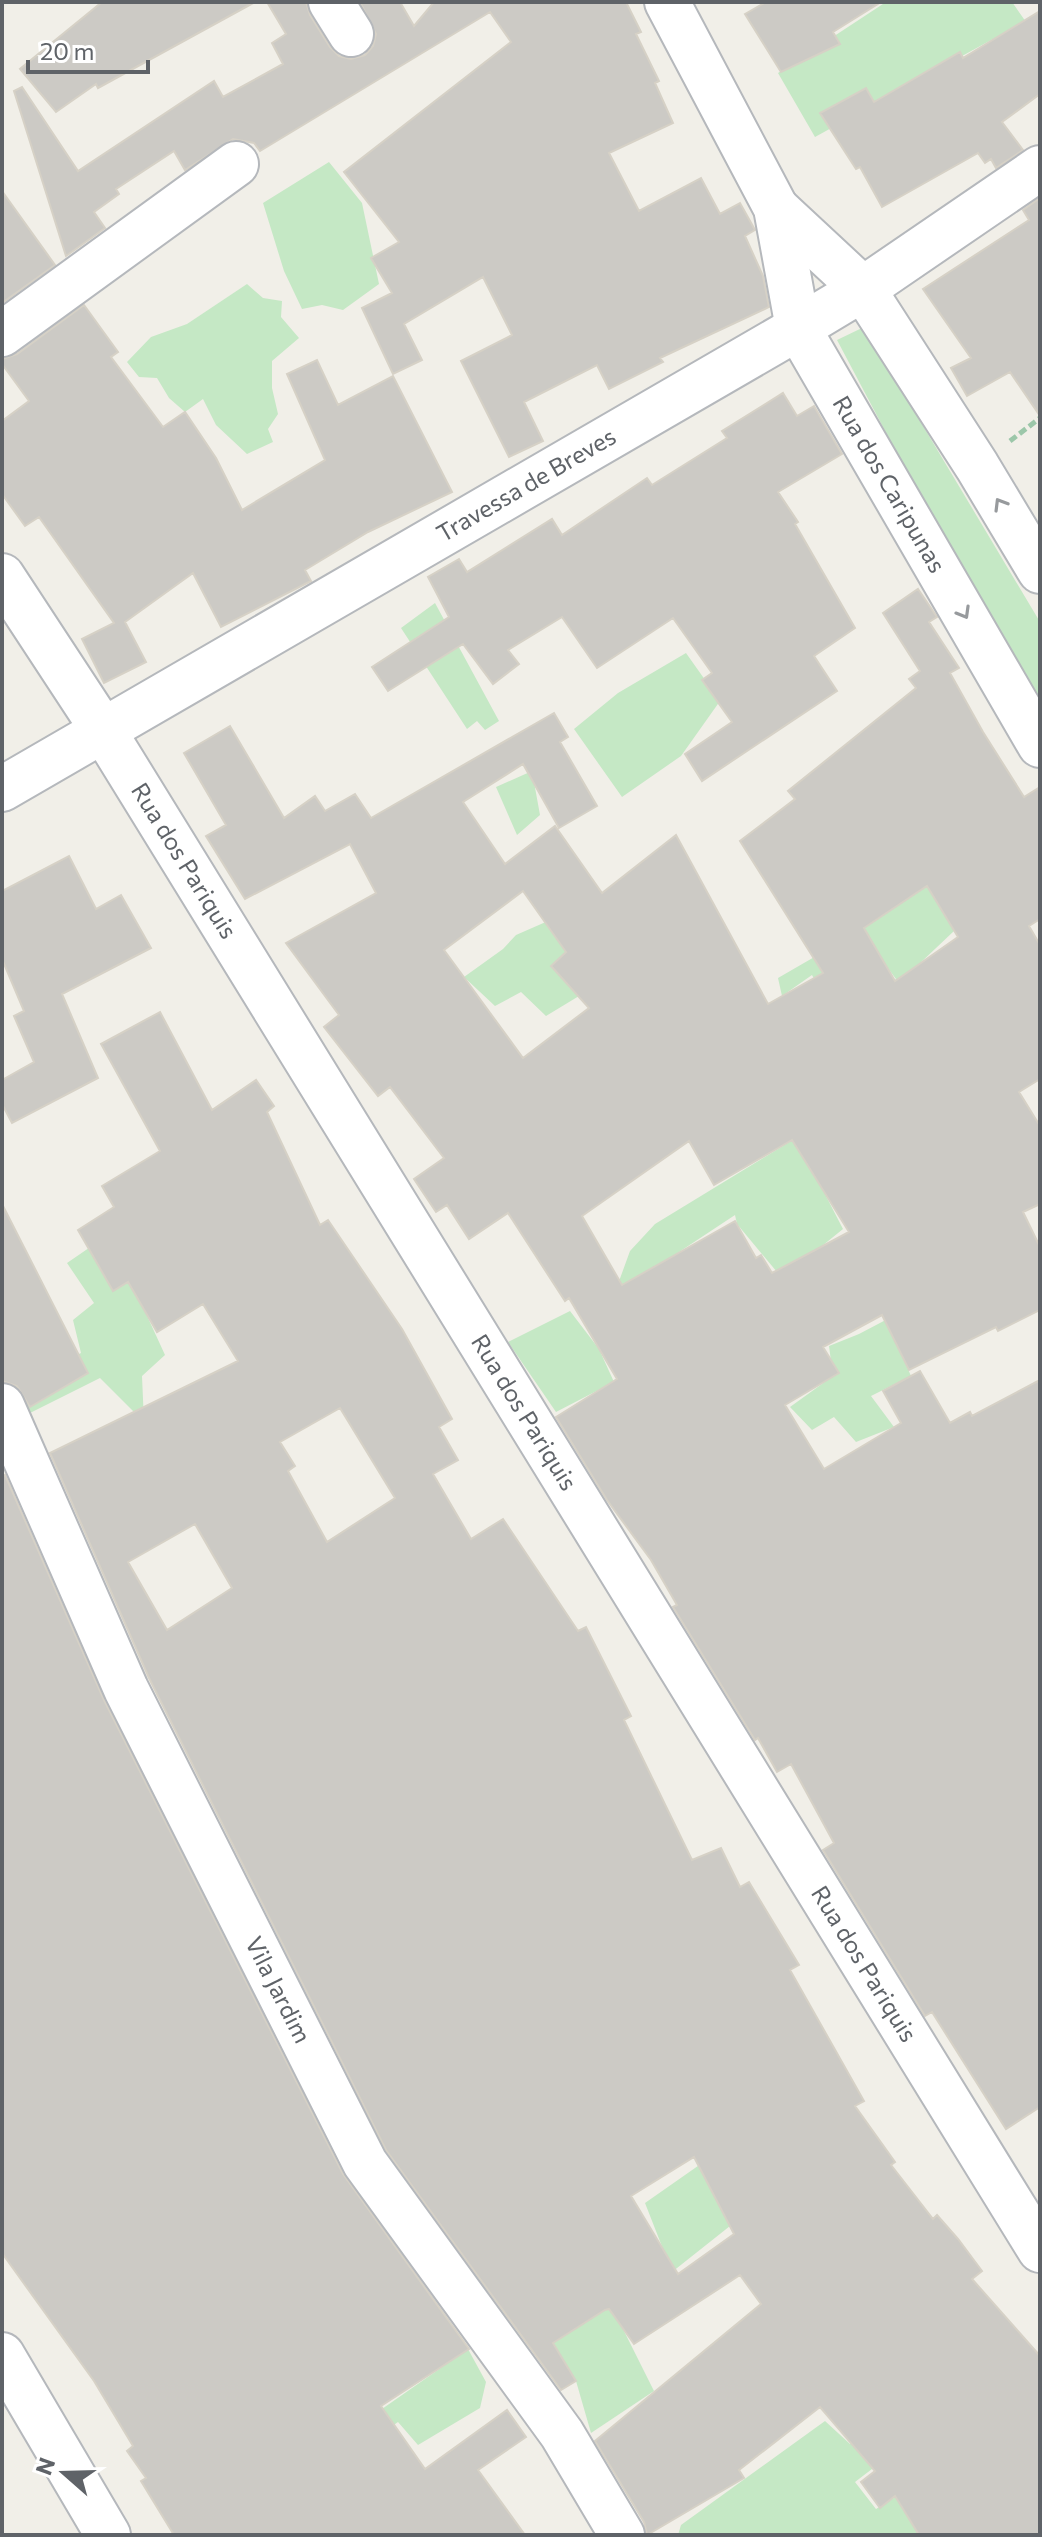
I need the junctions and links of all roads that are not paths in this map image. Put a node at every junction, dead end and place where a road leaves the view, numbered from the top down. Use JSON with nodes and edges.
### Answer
{"nodes":[{"id":1,"x":667,"y":2,"type":"edge"},
{"id":2,"x":236,"y":164,"type":"dead end"},
{"id":3,"x":1040,"y":168,"type":"edge"},
{"id":4,"x":776,"y":208,"type":"junction"},
{"id":5,"x":863,"y":289,"type":"junction"},
{"id":6,"x":798,"y":328,"type":"junction"},
{"id":7,"x":2,"y":334,"type":"edge"},
{"id":8,"x":1040,"y":571,"type":"edge"},
{"id":9,"x":2,"y":576,"type":"edge"},
{"id":10,"x":103,"y":730,"type":"junction"},
{"id":11,"x":1040,"y":745,"type":"edge"},
{"id":12,"x":2,"y":789,"type":"edge"},
{"id":13,"x":2,"y":1406,"type":"edge"},
{"id":14,"x":1040,"y":2250,"type":"edge"},
{"id":15,"x":2,"y":2355,"type":"edge"},
{"id":16,"x":108,"y":2535,"type":"edge"},
{"id":17,"x":622,"y":2535,"type":"edge"}],
"edges":[{"from":1,"to":4,"type":"street","name":"Rua dos Caripunas"},
{"from":2,"to":7,"type":"street"},
{"from":3,"to":5,"type":"street","name":"Travessa de Breves"},
{"from":4,"to":5,"type":"street","name":"Rua dos Caripunas"},
{"from":4,"to":6,"type":"street","name":"Rua dos Caripunas"},
{"from":5,"to":6,"type":"street","name":"Travessa de Breves"},
{"from":8,"to":5,"type":"street","name":"Rua dos Caripunas","one_way":true},
{"from":6,"to":10,"type":"street","name":"Travessa de Breves"},
{"from":6,"to":11,"type":"street","name":"Rua dos Caripunas","one_way":true},
{"from":9,"to":10,"type":"street","name":"Rua dos Pariquis"},
{"from":10,"to":12,"type":"street","name":"Travessa de Breves"},
{"from":10,"to":14,"type":"street","name":"Rua dos Pariquis"},
{"from":13,"to":17,"type":"street","name":"Vila Jardim"},
{"from":15,"to":16,"type":"street"}]}
